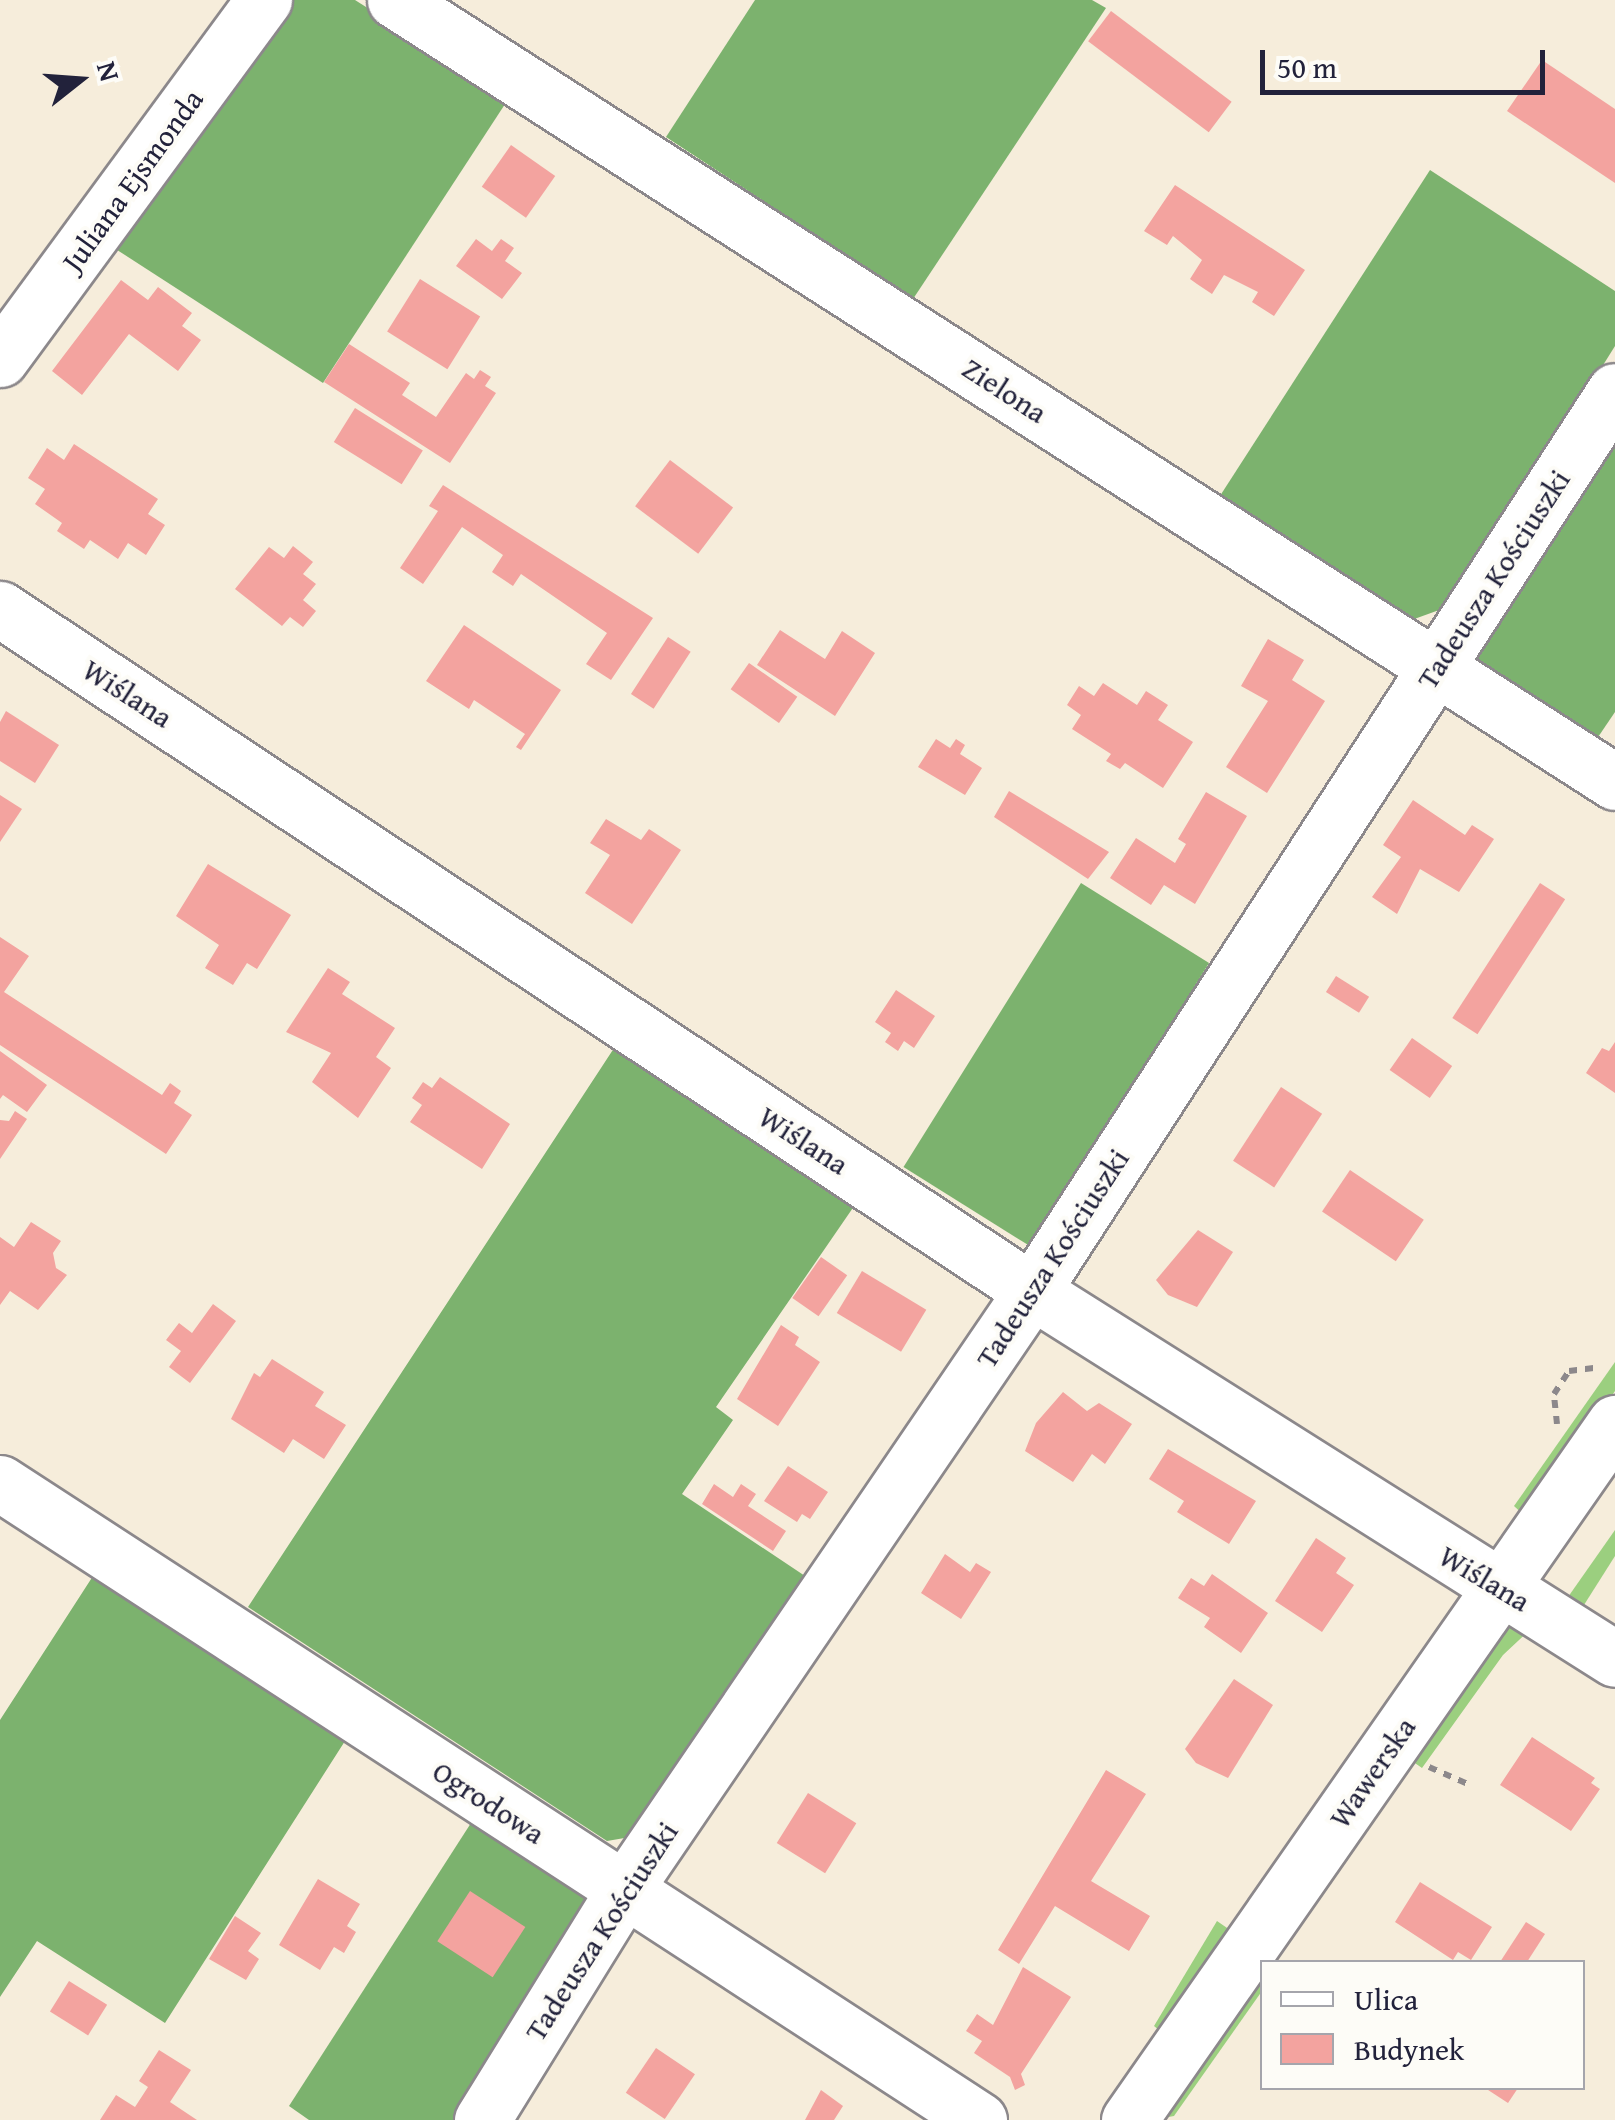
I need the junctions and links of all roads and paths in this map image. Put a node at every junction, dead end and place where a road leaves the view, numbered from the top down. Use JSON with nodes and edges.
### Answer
{"nodes":[{"id":1,"x":264,"y":0,"type":"edge"},
{"id":2,"x":394,"y":0,"type":"edge"},
{"id":3,"x":0,"y":360,"type":"edge"},
{"id":4,"x":1615,"y":392,"type":"edge"},
{"id":5,"x":0,"y":609,"type":"edge"},
{"id":6,"x":1437,"y":666,"type":"junction"},
{"id":7,"x":1615,"y":782,"type":"edge"},
{"id":8,"x":1032,"y":1291,"type":"junction"},
{"id":9,"x":1600,"y":1367,"type":"dead end"},
{"id":10,"x":1615,"y":1423,"type":"edge"},
{"id":11,"x":1557,"y":1426,"type":"dead end"},
{"id":12,"x":0,"y":1483,"type":"edge"},
{"id":13,"x":1499,"y":1589,"type":"junction"},
{"id":14,"x":1615,"y":1659,"type":"edge"},
{"id":15,"x":1428,"y":1767,"type":"dead end"},
{"id":16,"x":1468,"y":1784,"type":"dead end"},
{"id":17,"x":624,"y":1890,"type":"junction"},
{"id":18,"x":482,"y":2120,"type":"edge"},
{"id":19,"x":979,"y":2120,"type":"edge"},
{"id":20,"x":1129,"y":2120,"type":"edge"}],
"edges":[{"from":1,"to":3,"type":"street","name":"Juliana Ejsmonda"},
{"from":2,"to":6,"type":"street","name":"Zielona"},
{"from":4,"to":6,"type":"street","name":"Tadeusza Kościuszki"},
{"from":5,"to":8,"type":"street","name":"Wiślana"},
{"from":6,"to":7,"type":"street","name":"Zielona"},
{"from":6,"to":8,"type":"street","name":"Tadeusza Kościuszki"},
{"from":8,"to":13,"type":"street","name":"Wiślana"},
{"from":8,"to":17,"type":"street","name":"Tadeusza Kościuszki"},
{"from":9,"to":11,"type":"path"},
{"from":10,"to":13,"type":"street","name":"Wawerska"},
{"from":12,"to":17,"type":"street","name":"Ogrodowa"},
{"from":13,"to":14,"type":"street","name":"Wiślana"},
{"from":13,"to":20,"type":"street","name":"Wawerska"},
{"from":15,"to":16,"type":"path"},
{"from":17,"to":18,"type":"street","name":"Tadeusza Kościuszki"},
{"from":17,"to":19,"type":"street","name":"Ogrodowa"}]}
